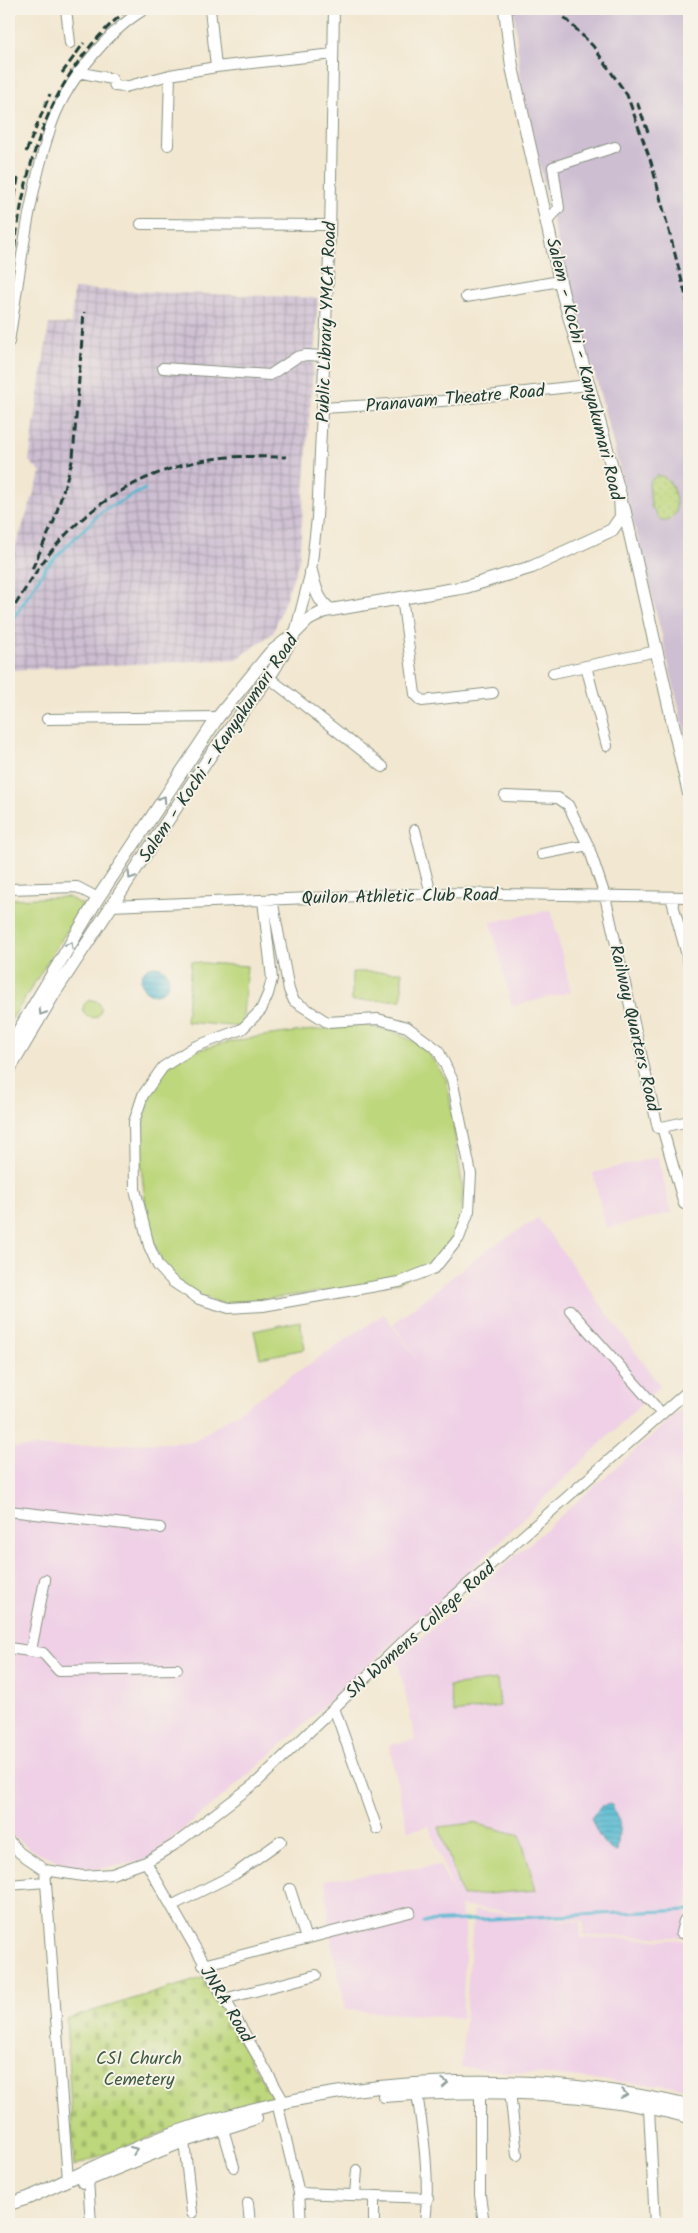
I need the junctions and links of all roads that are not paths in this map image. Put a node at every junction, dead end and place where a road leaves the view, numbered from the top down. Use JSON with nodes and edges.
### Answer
{"nodes":[{"id":1,"x":66,"y":9,"type":"edge"},
{"id":2,"x":145,"y":9,"type":"edge"},
{"id":3,"x":210,"y":9,"type":"edge"},
{"id":4,"x":334,"y":9,"type":"edge"},
{"id":5,"x":505,"y":9,"type":"edge"},
{"id":6,"x":70,"y":44,"type":"dead end"},
{"id":7,"x":333,"y":54,"type":"junction"},
{"id":8,"x":216,"y":67,"type":"junction"},
{"id":9,"x":78,"y":72,"type":"junction"},
{"id":10,"x":170,"y":74,"type":"junction"},
{"id":11,"x":168,"y":145,"type":"dead end"},
{"id":12,"x":615,"y":147,"type":"dead end"},
{"id":13,"x":548,"y":220,"type":"junction"},
{"id":14,"x":141,"y":224,"type":"dead end"},
{"id":15,"x":329,"y":225,"type":"junction"},
{"id":16,"x":560,"y":281,"type":"junction"},
{"id":17,"x":466,"y":297,"type":"dead end"},
{"id":18,"x":9,"y":342,"type":"edge"},
{"id":19,"x":324,"y":356,"type":"junction"},
{"id":20,"x":163,"y":368,"type":"dead end"},
{"id":21,"x":588,"y":386,"type":"junction"},
{"id":22,"x":322,"y":408,"type":"junction"},
{"id":23,"x":620,"y":496,"type":"junction"},
{"id":24,"x":598,"y":538,"type":"junction"},
{"id":25,"x":632,"y":540,"type":"junction"},
{"id":26,"x":311,"y":571,"type":"junction"},
{"id":27,"x":402,"y":597,"type":"junction"},
{"id":28,"x":330,"y":610,"type":"junction"},
{"id":29,"x":295,"y":633,"type":"junction"},
{"id":30,"x":657,"y":651,"type":"junction"},
{"id":31,"x":586,"y":666,"type":"junction"},
{"id":32,"x":553,"y":673,"type":"dead end"},
{"id":33,"x":268,"y":677,"type":"junction"},
{"id":34,"x":493,"y":693,"type":"dead end"},
{"id":35,"x":218,"y":717,"type":"junction"},
{"id":36,"x":47,"y":719,"type":"dead end"},
{"id":37,"x":607,"y":746,"type":"dead end"},
{"id":38,"x":383,"y":767,"type":"dead end"},
{"id":39,"x":689,"y":794,"type":"edge"},
{"id":40,"x":505,"y":796,"type":"dead end"},
{"id":41,"x":415,"y":830,"type":"dead end"},
{"id":42,"x":588,"y":845,"type":"junction"},
{"id":43,"x":542,"y":854,"type":"dead end"},
{"id":44,"x":9,"y":889,"type":"edge"},
{"id":45,"x":431,"y":894,"type":"junction"},
{"id":46,"x":605,"y":896,"type":"junction"},
{"id":47,"x":671,"y":897,"type":"junction"},
{"id":48,"x":689,"y":897,"type":"edge"},
{"id":49,"x":98,"y":898,"type":"junction"},
{"id":50,"x":267,"y":899,"type":"junction"},
{"id":51,"x":110,"y":906,"type":"junction"},
{"id":52,"x":689,"y":963,"type":"edge"},
{"id":53,"x":9,"y":1047,"type":"edge"},
{"id":54,"x":9,"y":1070,"type":"edge"},
{"id":55,"x":689,"y":1121,"type":"edge"},
{"id":56,"x":662,"y":1127,"type":"junction"},
{"id":57,"x":684,"y":1204,"type":"dead end"},
{"id":58,"x":570,"y":1310,"type":"dead end"},
{"id":59,"x":689,"y":1390,"type":"edge"},
{"id":60,"x":662,"y":1414,"type":"junction"},
{"id":61,"x":9,"y":1511,"type":"edge"},
{"id":62,"x":160,"y":1528,"type":"dead end"},
{"id":63,"x":46,"y":1580,"type":"dead end"},
{"id":64,"x":9,"y":1648,"type":"edge"},
{"id":65,"x":31,"y":1650,"type":"junction"},
{"id":66,"x":177,"y":1669,"type":"dead end"},
{"id":67,"x":334,"y":1708,"type":"junction"},
{"id":68,"x":377,"y":1829,"type":"dead end"},
{"id":69,"x":9,"y":1841,"type":"edge"},
{"id":70,"x":281,"y":1841,"type":"dead end"},
{"id":71,"x":146,"y":1862,"type":"junction"},
{"id":72,"x":45,"y":1870,"type":"junction"},
{"id":73,"x":45,"y":1882,"type":"junction"},
{"id":74,"x":9,"y":1885,"type":"edge"},
{"id":75,"x":290,"y":1889,"type":"dead end"},
{"id":76,"x":170,"y":1906,"type":"junction"},
{"id":77,"x":410,"y":1912,"type":"dead end"},
{"id":78,"x":689,"y":1917,"type":"edge"},
{"id":79,"x":681,"y":1933,"type":"dead end"},
{"id":80,"x":306,"y":1938,"type":"junction"},
{"id":81,"x":203,"y":1965,"type":"junction"},
{"id":82,"x":316,"y":1975,"type":"dead end"},
{"id":83,"x":224,"y":2000,"type":"junction"},
{"id":84,"x":480,"y":2091,"type":"junction"},
{"id":85,"x":510,"y":2091,"type":"junction"},
{"id":86,"x":417,"y":2094,"type":"junction"},
{"id":87,"x":689,"y":2106,"type":"edge"},
{"id":88,"x":282,"y":2107,"type":"junction"},
{"id":89,"x":649,"y":2108,"type":"junction"},
{"id":90,"x":689,"y":2117,"type":"edge"},
{"id":91,"x":223,"y":2129,"type":"junction"},
{"id":92,"x":184,"y":2141,"type":"junction"},
{"id":93,"x":517,"y":2154,"type":"dead end"},
{"id":94,"x":234,"y":2167,"type":"dead end"},
{"id":95,"x":357,"y":2170,"type":"dead end"},
{"id":96,"x":68,"y":2180,"type":"junction"},
{"id":97,"x":88,"y":2180,"type":"junction"},
{"id":98,"x":299,"y":2193,"type":"junction"},
{"id":99,"x":355,"y":2194,"type":"junction"},
{"id":100,"x":374,"y":2197,"type":"junction"},
{"id":101,"x":428,"y":2198,"type":"junction"},
{"id":102,"x":248,"y":2203,"type":"dead end"},
{"id":103,"x":9,"y":2204,"type":"edge"},
{"id":104,"x":9,"y":2212,"type":"edge"},
{"id":105,"x":192,"y":2213,"type":"dead end"},
{"id":106,"x":91,"y":2224,"type":"edge"},
{"id":107,"x":250,"y":2224,"type":"edge"},
{"id":108,"x":301,"y":2224,"type":"edge"},
{"id":109,"x":374,"y":2224,"type":"edge"},
{"id":110,"x":426,"y":2224,"type":"edge"},
{"id":111,"x":484,"y":2224,"type":"edge"},
{"id":112,"x":655,"y":2224,"type":"edge"}],
"edges":[{"from":1,"to":6,"type":"street"},
{"from":2,"to":9,"type":"street"},
{"from":3,"to":8,"type":"street"},
{"from":4,"to":7,"type":"street","name":"Public Library YMCA Road"},
{"from":5,"to":13,"type":"main road","name":"Salem - Kochi - Kanyakumari Road"},
{"from":7,"to":8,"type":"street"},
{"from":7,"to":15,"type":"street","name":"Public Library YMCA Road"},
{"from":8,"to":10,"type":"street"},
{"from":9,"to":10,"type":"street"},
{"from":9,"to":18,"type":"street"},
{"from":10,"to":11,"type":"street"},
{"from":12,"to":13,"type":"street"},
{"from":13,"to":16,"type":"main road","name":"Salem - Kochi - Kanyakumari Road"},
{"from":14,"to":15,"type":"street"},
{"from":15,"to":19,"type":"street","name":"Public Library YMCA Road"},
{"from":16,"to":17,"type":"street"},
{"from":16,"to":21,"type":"main road","name":"Salem - Kochi - Kanyakumari Road"},
{"from":19,"to":20,"type":"street"},
{"from":19,"to":22,"type":"street","name":"Public Library YMCA Road"},
{"from":21,"to":22,"type":"street","name":"Pranavam Theatre Road"},
{"from":21,"to":23,"type":"main road","name":"Salem - Kochi - Kanyakumari Road"},
{"from":22,"to":26,"type":"street","name":"Public Library YMCA Road"},
{"from":23,"to":24,"type":"main road","name":"Salem - Kochi - Kanyakumari Road"},
{"from":23,"to":25,"type":"main road"},
{"from":24,"to":25,"type":"main road"},
{"from":24,"to":27,"type":"main road","name":"Salem - Kochi - Kanyakumari Road"},
{"from":25,"to":30,"type":"main road"},
{"from":26,"to":28,"type":"main road"},
{"from":26,"to":29,"type":"street","name":"Public Library YMCA Road"},
{"from":27,"to":28,"type":"main road","name":"Salem - Kochi - Kanyakumari Road"},
{"from":27,"to":34,"type":"street"},
{"from":28,"to":29,"type":"main road","name":"Salem - Kochi - Kanyakumari Road"},
{"from":29,"to":33,"type":"main road","name":"Salem - Kochi - Kanyakumari Road"},
{"from":29,"to":35,"type":"main road"},
{"from":30,"to":31,"type":"street"},
{"from":30,"to":39,"type":"main road"},
{"from":31,"to":32,"type":"street"},
{"from":31,"to":37,"type":"street"},
{"from":33,"to":38,"type":"street"},
{"from":33,"to":51,"type":"main road","name":"Salem - Kochi - Kanyakumari Road","one_way":true},
{"from":35,"to":36,"type":"street"},
{"from":49,"to":35,"type":"main road","one_way":true},
{"from":40,"to":42,"type":"street"},
{"from":41,"to":45,"type":"street"},
{"from":42,"to":43,"type":"street"},
{"from":42,"to":46,"type":"street"},
{"from":44,"to":49,"type":"street"},
{"from":45,"to":46,"type":"street","name":"Quilon Athletic Club Road"},
{"from":45,"to":50,"type":"street","name":"Quilon Athletic Club Road"},
{"from":46,"to":47,"type":"street","name":"Quilon Athletic Club Road"},
{"from":46,"to":56,"type":"street","name":"Railway Quarters Road"},
{"from":47,"to":48,"type":"street","name":"Quilon Athletic Club Road"},
{"from":47,"to":52,"type":"street"},
{"from":53,"to":49,"type":"main road","one_way":true},
{"from":50,"to":50,"type":"street"},
{"from":50,"to":51,"type":"street","name":"Quilon Athletic Club Road"},
{"from":51,"to":54,"type":"main road","name":"Salem - Kochi - Kanyakumari Road","one_way":true},
{"from":55,"to":56,"type":"street","name":"Railway Quarters Road"},
{"from":56,"to":57,"type":"street"},
{"from":58,"to":60,"type":"street"},
{"from":59,"to":60,"type":"street","name":"SN Womens College Road"},
{"from":60,"to":67,"type":"street","name":"SN Womens College Road"},
{"from":61,"to":62,"type":"street"},
{"from":63,"to":65,"type":"street"},
{"from":64,"to":65,"type":"street"},
{"from":65,"to":66,"type":"street"},
{"from":67,"to":68,"type":"street"},
{"from":67,"to":71,"type":"street","name":"SN Womens College Road"},
{"from":69,"to":72,"type":"street"},
{"from":70,"to":76,"type":"street"},
{"from":71,"to":72,"type":"street","name":"SN Womens College Road"},
{"from":71,"to":76,"type":"street","name":"JNRA Road"},
{"from":72,"to":73,"type":"street"},
{"from":73,"to":74,"type":"street"},
{"from":73,"to":96,"type":"street"},
{"from":75,"to":80,"type":"street"},
{"from":76,"to":81,"type":"street","name":"JNRA Road"},
{"from":77,"to":80,"type":"street"},
{"from":78,"to":79,"type":"street"},
{"from":80,"to":81,"type":"street"},
{"from":81,"to":83,"type":"street","name":"JNRA Road"},
{"from":82,"to":83,"type":"street"},
{"from":83,"to":88,"type":"street","name":"JNRA Road"},
{"from":84,"to":85,"type":"main road"},
{"from":84,"to":86,"type":"main road"},
{"from":84,"to":111,"type":"street"},
{"from":85,"to":89,"type":"main road"},
{"from":85,"to":93,"type":"street"},
{"from":86,"to":88,"type":"main road"},
{"from":86,"to":101,"type":"street"},
{"from":88,"to":87,"type":"main road","one_way":true},
{"from":88,"to":91,"type":"main road"},
{"from":96,"to":88,"type":"main road","one_way":true},
{"from":88,"to":98,"type":"street","name":"JNRA Road"},
{"from":89,"to":90,"type":"main road"},
{"from":89,"to":112,"type":"street"},
{"from":91,"to":92,"type":"main road"},
{"from":91,"to":94,"type":"street"},
{"from":92,"to":97,"type":"main road"},
{"from":92,"to":105,"type":"street"},
{"from":95,"to":99,"type":"street"},
{"from":96,"to":103,"type":"main road"},
{"from":97,"to":104,"type":"main road"},
{"from":97,"to":106,"type":"street"},
{"from":98,"to":99,"type":"street"},
{"from":98,"to":108,"type":"street","name":"JNRA Road"},
{"from":99,"to":100,"type":"street"},
{"from":100,"to":101,"type":"street"},
{"from":100,"to":109,"type":"street"},
{"from":101,"to":110,"type":"street"},
{"from":102,"to":107,"type":"street"}]}
